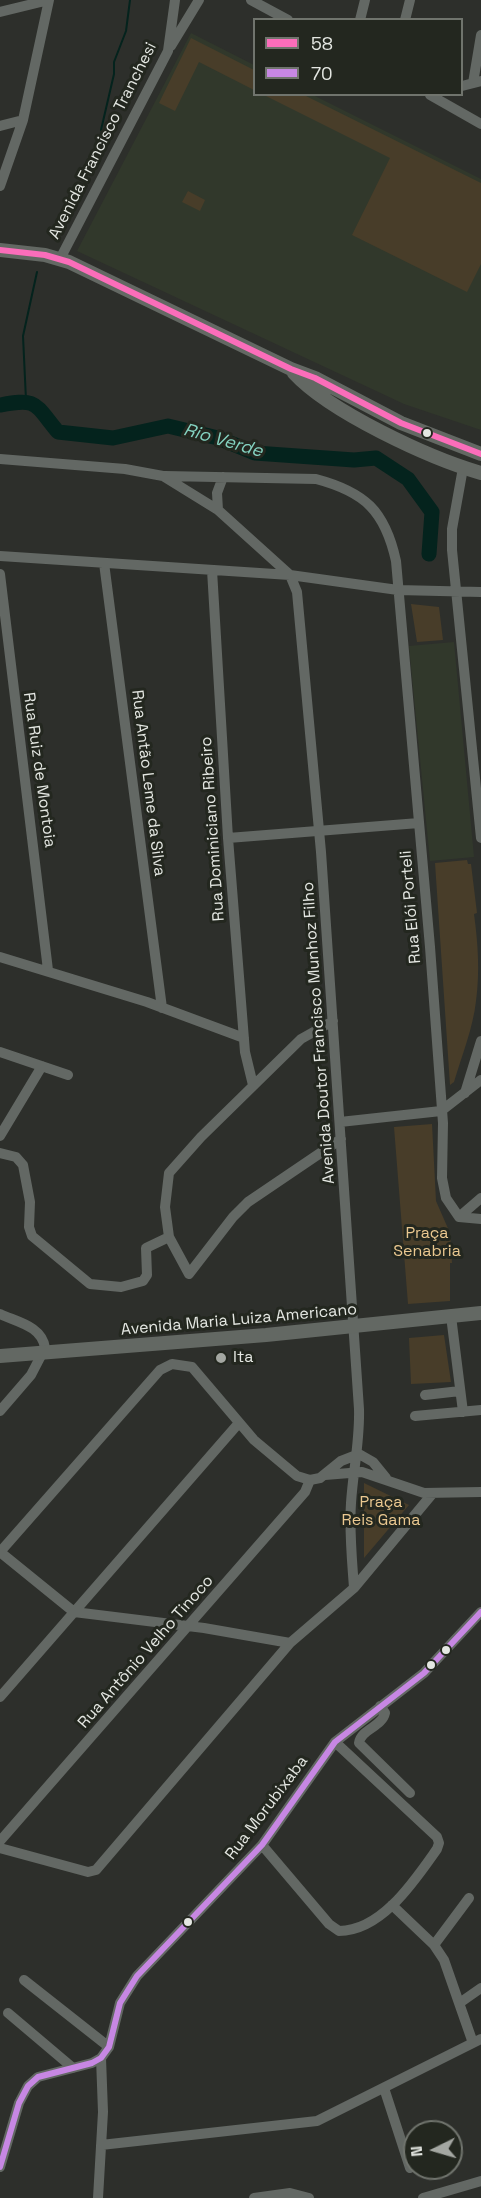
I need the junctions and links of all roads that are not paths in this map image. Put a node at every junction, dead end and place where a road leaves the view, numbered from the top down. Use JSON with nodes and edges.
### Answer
{"nodes":[{"id":1,"x":50,"y":0,"type":"edge"},
{"id":2,"x":175,"y":0,"type":"edge"},
{"id":3,"x":199,"y":0,"type":"edge"},
{"id":4,"x":251,"y":0,"type":"edge"},
{"id":5,"x":365,"y":0,"type":"edge"},
{"id":6,"x":410,"y":0,"type":"edge"},
{"id":7,"x":0,"y":12,"type":"edge"},
{"id":8,"x":284,"y":18,"type":"edge"},
{"id":9,"x":360,"y":18,"type":"edge"},
{"id":10,"x":406,"y":18,"type":"edge"},
{"id":11,"x":481,"y":35,"type":"edge"},
{"id":12,"x":168,"y":51,"type":"junction"},
{"id":13,"x":477,"y":82,"type":"edge"},
{"id":14,"x":432,"y":96,"type":"edge"},
{"id":15,"x":23,"y":120,"type":"junction"},
{"id":16,"x":481,"y":124,"type":"edge"},
{"id":17,"x":0,"y":126,"type":"edge"},
{"id":18,"x":0,"y":186,"type":"edge"},
{"id":19,"x":0,"y":249,"type":"edge"},
{"id":20,"x":60,"y":259,"type":"junction"},
{"id":21,"x":291,"y":369,"type":"junction"},
{"id":22,"x":372,"y":409,"type":"junction"},
{"id":23,"x":364,"y":422,"type":"junction"},
{"id":24,"x":481,"y":454,"type":"edge"},
{"id":25,"x":0,"y":459,"type":"edge"},
{"id":26,"x":463,"y":468,"type":"junction"},
{"id":27,"x":481,"y":473,"type":"edge"},
{"id":28,"x":163,"y":476,"type":"junction"},
{"id":29,"x":224,"y":477,"type":"junction"},
{"id":30,"x":218,"y":510,"type":"junction"},
{"id":31,"x":0,"y":556,"type":"edge"},
{"id":32,"x":104,"y":563,"type":"junction"},
{"id":33,"x":212,"y":570,"type":"junction"},
{"id":34,"x":0,"y":574,"type":"edge"},
{"id":35,"x":290,"y":575,"type":"junction"},
{"id":36,"x":1,"y":586,"type":"edge"},
{"id":37,"x":398,"y":590,"type":"junction"},
{"id":38,"x":454,"y":591,"type":"junction"},
{"id":39,"x":481,"y":592,"type":"edge"},
{"id":40,"x":419,"y":823,"type":"junction"},
{"id":41,"x":320,"y":832,"type":"junction"},
{"id":42,"x":228,"y":838,"type":"junction"},
{"id":43,"x":481,"y":838,"type":"edge"},
{"id":44,"x":0,"y":957,"type":"edge"},
{"id":45,"x":48,"y":970,"type":"junction"},
{"id":46,"x":162,"y":1008,"type":"junction"},
{"id":47,"x":333,"y":1021,"type":"junction"},
{"id":48,"x":244,"y":1038,"type":"junction"},
{"id":49,"x":481,"y":1041,"type":"edge"},
{"id":50,"x":0,"y":1052,"type":"edge"},
{"id":51,"x":42,"y":1066,"type":"junction"},
{"id":52,"x":68,"y":1076,"type":"dead end"},
{"id":53,"x":481,"y":1080,"type":"edge"},
{"id":54,"x":253,"y":1085,"type":"junction"},
{"id":55,"x":465,"y":1094,"type":"junction"},
{"id":56,"x":441,"y":1111,"type":"junction"},
{"id":57,"x":340,"y":1122,"type":"junction"},
{"id":58,"x":0,"y":1136,"type":"edge"},
{"id":59,"x":341,"y":1139,"type":"junction"},
{"id":60,"x":0,"y":1153,"type":"edge"},
{"id":61,"x":481,"y":1198,"type":"edge"},
{"id":62,"x":459,"y":1217,"type":"junction"},
{"id":63,"x":481,"y":1219,"type":"edge"},
{"id":64,"x":169,"y":1237,"type":"junction"},
{"id":65,"x":481,"y":1313,"type":"edge"},
{"id":66,"x":0,"y":1314,"type":"edge"},
{"id":67,"x":451,"y":1316,"type":"junction"},
{"id":68,"x":354,"y":1327,"type":"junction"},
{"id":69,"x":44,"y":1352,"type":"junction"},
{"id":70,"x":0,"y":1356,"type":"edge"},
{"id":71,"x":460,"y":1391,"type":"junction"},
{"id":72,"x":425,"y":1395,"type":"dead end"},
{"id":73,"x":481,"y":1410,"type":"edge"},
{"id":74,"x":0,"y":1411,"type":"edge"},
{"id":75,"x":463,"y":1412,"type":"junction"},
{"id":76,"x":415,"y":1416,"type":"dead end"},
{"id":77,"x":238,"y":1424,"type":"junction"},
{"id":78,"x":358,"y":1454,"type":"junction"},
{"id":79,"x":354,"y":1471,"type":"junction"},
{"id":80,"x":325,"y":1475,"type":"junction"},
{"id":81,"x":386,"y":1478,"type":"junction"},
{"id":82,"x":310,"y":1480,"type":"junction"},
{"id":83,"x":481,"y":1492,"type":"edge"},
{"id":84,"x":433,"y":1493,"type":"junction"},
{"id":85,"x":0,"y":1552,"type":"edge"},
{"id":86,"x":354,"y":1588,"type":"junction"},
{"id":87,"x":74,"y":1612,"type":"junction"},
{"id":88,"x":481,"y":1612,"type":"edge"},
{"id":89,"x":187,"y":1627,"type":"junction"},
{"id":90,"x":290,"y":1643,"type":"junction"},
{"id":91,"x":0,"y":1696,"type":"edge"},
{"id":92,"x":380,"y":1707,"type":"junction"},
{"id":93,"x":335,"y":1742,"type":"junction"},
{"id":94,"x":410,"y":1793,"type":"dead end"},
{"id":95,"x":0,"y":1841,"type":"edge"},
{"id":96,"x":262,"y":1845,"type":"junction"},
{"id":97,"x":0,"y":1848,"type":"edge"},
{"id":98,"x":470,"y":1898,"type":"dead end"},
{"id":99,"x":392,"y":1905,"type":"junction"},
{"id":100,"x":434,"y":1945,"type":"junction"},
{"id":101,"x":24,"y":1980,"type":"dead end"},
{"id":102,"x":481,"y":1988,"type":"edge"},
{"id":103,"x":460,"y":2002,"type":"junction"},
{"id":104,"x":8,"y":2013,"type":"dead end"},
{"id":105,"x":477,"y":2041,"type":"edge"},
{"id":106,"x":109,"y":2046,"type":"junction"},
{"id":107,"x":101,"y":2058,"type":"junction"},
{"id":108,"x":73,"y":2068,"type":"junction"},
{"id":109,"x":384,"y":2088,"type":"junction"},
{"id":110,"x":101,"y":2145,"type":"junction"},
{"id":111,"x":403,"y":2146,"type":"edge"},
{"id":112,"x":0,"y":2167,"type":"edge"},
{"id":113,"x":481,"y":2181,"type":"edge"},
{"id":114,"x":98,"y":2198,"type":"edge"},
{"id":115,"x":254,"y":2198,"type":"edge"},
{"id":116,"x":309,"y":2198,"type":"edge"},
{"id":117,"x":423,"y":2198,"type":"edge"}],
"edges":[{"from":1,"to":7,"type":"street"},
{"from":1,"to":15,"type":"street"},
{"from":2,"to":12,"type":"street","name":"Avenida Francisco Tranchesi"},
{"from":3,"to":12,"type":"street"},
{"from":4,"to":8,"type":"street"},
{"from":5,"to":9,"type":"street"},
{"from":6,"to":10,"type":"street"},
{"from":11,"to":13,"type":"street"},
{"from":12,"to":20,"type":"street","name":"Avenida Francisco Tranchesi"},
{"from":14,"to":16,"type":"street"},
{"from":15,"to":17,"type":"street"},
{"from":15,"to":18,"type":"street"},
{"from":19,"to":20,"type":"main road"},
{"from":20,"to":21,"type":"main road"},
{"from":21,"to":22,"type":"main road"},
{"from":21,"to":23,"type":"main road"},
{"from":22,"to":23,"type":"main road"},
{"from":22,"to":24,"type":"main road"},
{"from":23,"to":26,"type":"main road"},
{"from":25,"to":28,"type":"street"},
{"from":26,"to":27,"type":"main road"},
{"from":26,"to":38,"type":"street"},
{"from":28,"to":29,"type":"street","name":"Rua Elói Porteli"},
{"from":28,"to":30,"type":"street"},
{"from":29,"to":30,"type":"street"},
{"from":29,"to":37,"type":"street","name":"Rua Elói Porteli"},
{"from":30,"to":35,"type":"street"},
{"from":31,"to":32,"type":"street"},
{"from":32,"to":33,"type":"street"},
{"from":32,"to":46,"type":"street","name":"Rua Antão Leme da Silva"},
{"from":33,"to":35,"type":"street"},
{"from":33,"to":42,"type":"street","name":"Rua Dominiciano Ribeiro"},
{"from":34,"to":36,"type":"street","name":"Rua Ruiz de Montoia"},
{"from":35,"to":37,"type":"street"},
{"from":35,"to":41,"type":"street","name":"Avenida Doutor Francisco Munhoz Filho"},
{"from":36,"to":45,"type":"street","name":"Rua Ruiz de Montoia"},
{"from":37,"to":38,"type":"street"},
{"from":37,"to":40,"type":"street","name":"Rua Elói Porteli"},
{"from":38,"to":39,"type":"street"},
{"from":38,"to":43,"type":"street"},
{"from":40,"to":41,"type":"street"},
{"from":40,"to":56,"type":"street","name":"Rua Elói Porteli"},
{"from":41,"to":42,"type":"street"},
{"from":41,"to":47,"type":"street","name":"Avenida Doutor Francisco Munhoz Filho"},
{"from":42,"to":48,"type":"street","name":"Rua Dominiciano Ribeiro"},
{"from":44,"to":45,"type":"street"},
{"from":45,"to":46,"type":"street"},
{"from":46,"to":48,"type":"street"},
{"from":47,"to":54,"type":"street"},
{"from":47,"to":57,"type":"street","name":"Avenida Doutor Francisco Munhoz Filho"},
{"from":48,"to":54,"type":"street","name":"Rua Dominiciano Ribeiro"},
{"from":49,"to":55,"type":"street"},
{"from":50,"to":51,"type":"street"},
{"from":51,"to":52,"type":"street"},
{"from":51,"to":58,"type":"street"},
{"from":53,"to":55,"type":"street"},
{"from":54,"to":64,"type":"street"},
{"from":55,"to":56,"type":"street"},
{"from":56,"to":57,"type":"street"},
{"from":56,"to":62,"type":"street","name":"Rua Elói Porteli"},
{"from":57,"to":59,"type":"street","name":"Avenida Doutor Francisco Munhoz Filho"},
{"from":59,"to":64,"type":"street"},
{"from":59,"to":68,"type":"street","name":"Avenida Doutor Francisco Munhoz Filho"},
{"from":60,"to":64,"type":"street"},
{"from":61,"to":62,"type":"street"},
{"from":62,"to":63,"type":"street"},
{"from":65,"to":67,"type":"main road","name":"Avenida Maria Luiza Americano"},
{"from":66,"to":69,"type":"street"},
{"from":67,"to":68,"type":"main road","name":"Avenida Maria Luiza Americano"},
{"from":67,"to":71,"type":"street"},
{"from":68,"to":69,"type":"main road","name":"Avenida Maria Luiza Americano"},
{"from":68,"to":78,"type":"street","name":"Avenida Doutor Francisco Munhoz Filho"},
{"from":69,"to":70,"type":"main road","name":"Avenida Maria Luiza Americano"},
{"from":69,"to":74,"type":"street"},
{"from":71,"to":72,"type":"street"},
{"from":71,"to":75,"type":"street"},
{"from":73,"to":75,"type":"street"},
{"from":75,"to":76,"type":"street"},
{"from":77,"to":82,"type":"street"},
{"from":77,"to":85,"type":"street"},
{"from":77,"to":87,"type":"street"},
{"from":78,"to":79,"type":"street","name":"Avenida Doutor Francisco Munhoz Filho"},
{"from":78,"to":80,"type":"street"},
{"from":78,"to":81,"type":"street"},
{"from":79,"to":80,"type":"street"},
{"from":79,"to":81,"type":"street"},
{"from":79,"to":86,"type":"street","name":"Avenida Doutor Francisco Munhoz Filho"},
{"from":80,"to":82,"type":"street"},
{"from":81,"to":84,"type":"street"},
{"from":82,"to":89,"type":"street","name":"Rua Antônio Velho Tinoco"},
{"from":83,"to":84,"type":"street"},
{"from":84,"to":86,"type":"street"},
{"from":85,"to":87,"type":"street"},
{"from":86,"to":90,"type":"street"},
{"from":87,"to":89,"type":"street"},
{"from":87,"to":91,"type":"street"},
{"from":88,"to":92,"type":"street","name":"Rua Morubixaba"},
{"from":89,"to":90,"type":"street"},
{"from":89,"to":95,"type":"street","name":"Rua Antônio Velho Tinoco"},
{"from":90,"to":97,"type":"street"},
{"from":92,"to":93,"type":"street","name":"Rua Morubixaba"},
{"from":92,"to":94,"type":"street"},
{"from":93,"to":96,"type":"street","name":"Rua Morubixaba"},
{"from":93,"to":99,"type":"street"},
{"from":96,"to":99,"type":"street"},
{"from":96,"to":106,"type":"street","name":"Rua Morubixaba"},
{"from":98,"to":100,"type":"street"},
{"from":99,"to":100,"type":"street"},
{"from":100,"to":103,"type":"street"},
{"from":101,"to":106,"type":"street"},
{"from":102,"to":103,"type":"street"},
{"from":103,"to":105,"type":"street"},
{"from":104,"to":108,"type":"street"},
{"from":105,"to":109,"type":"street"},
{"from":106,"to":107,"type":"street","name":"Rua Morubixaba"},
{"from":107,"to":108,"type":"street"},
{"from":107,"to":110,"type":"street"},
{"from":108,"to":112,"type":"street"},
{"from":109,"to":110,"type":"street"},
{"from":109,"to":111,"type":"street"},
{"from":110,"to":114,"type":"street"},
{"from":113,"to":117,"type":"street"},
{"from":115,"to":116,"type":"street"}]}
